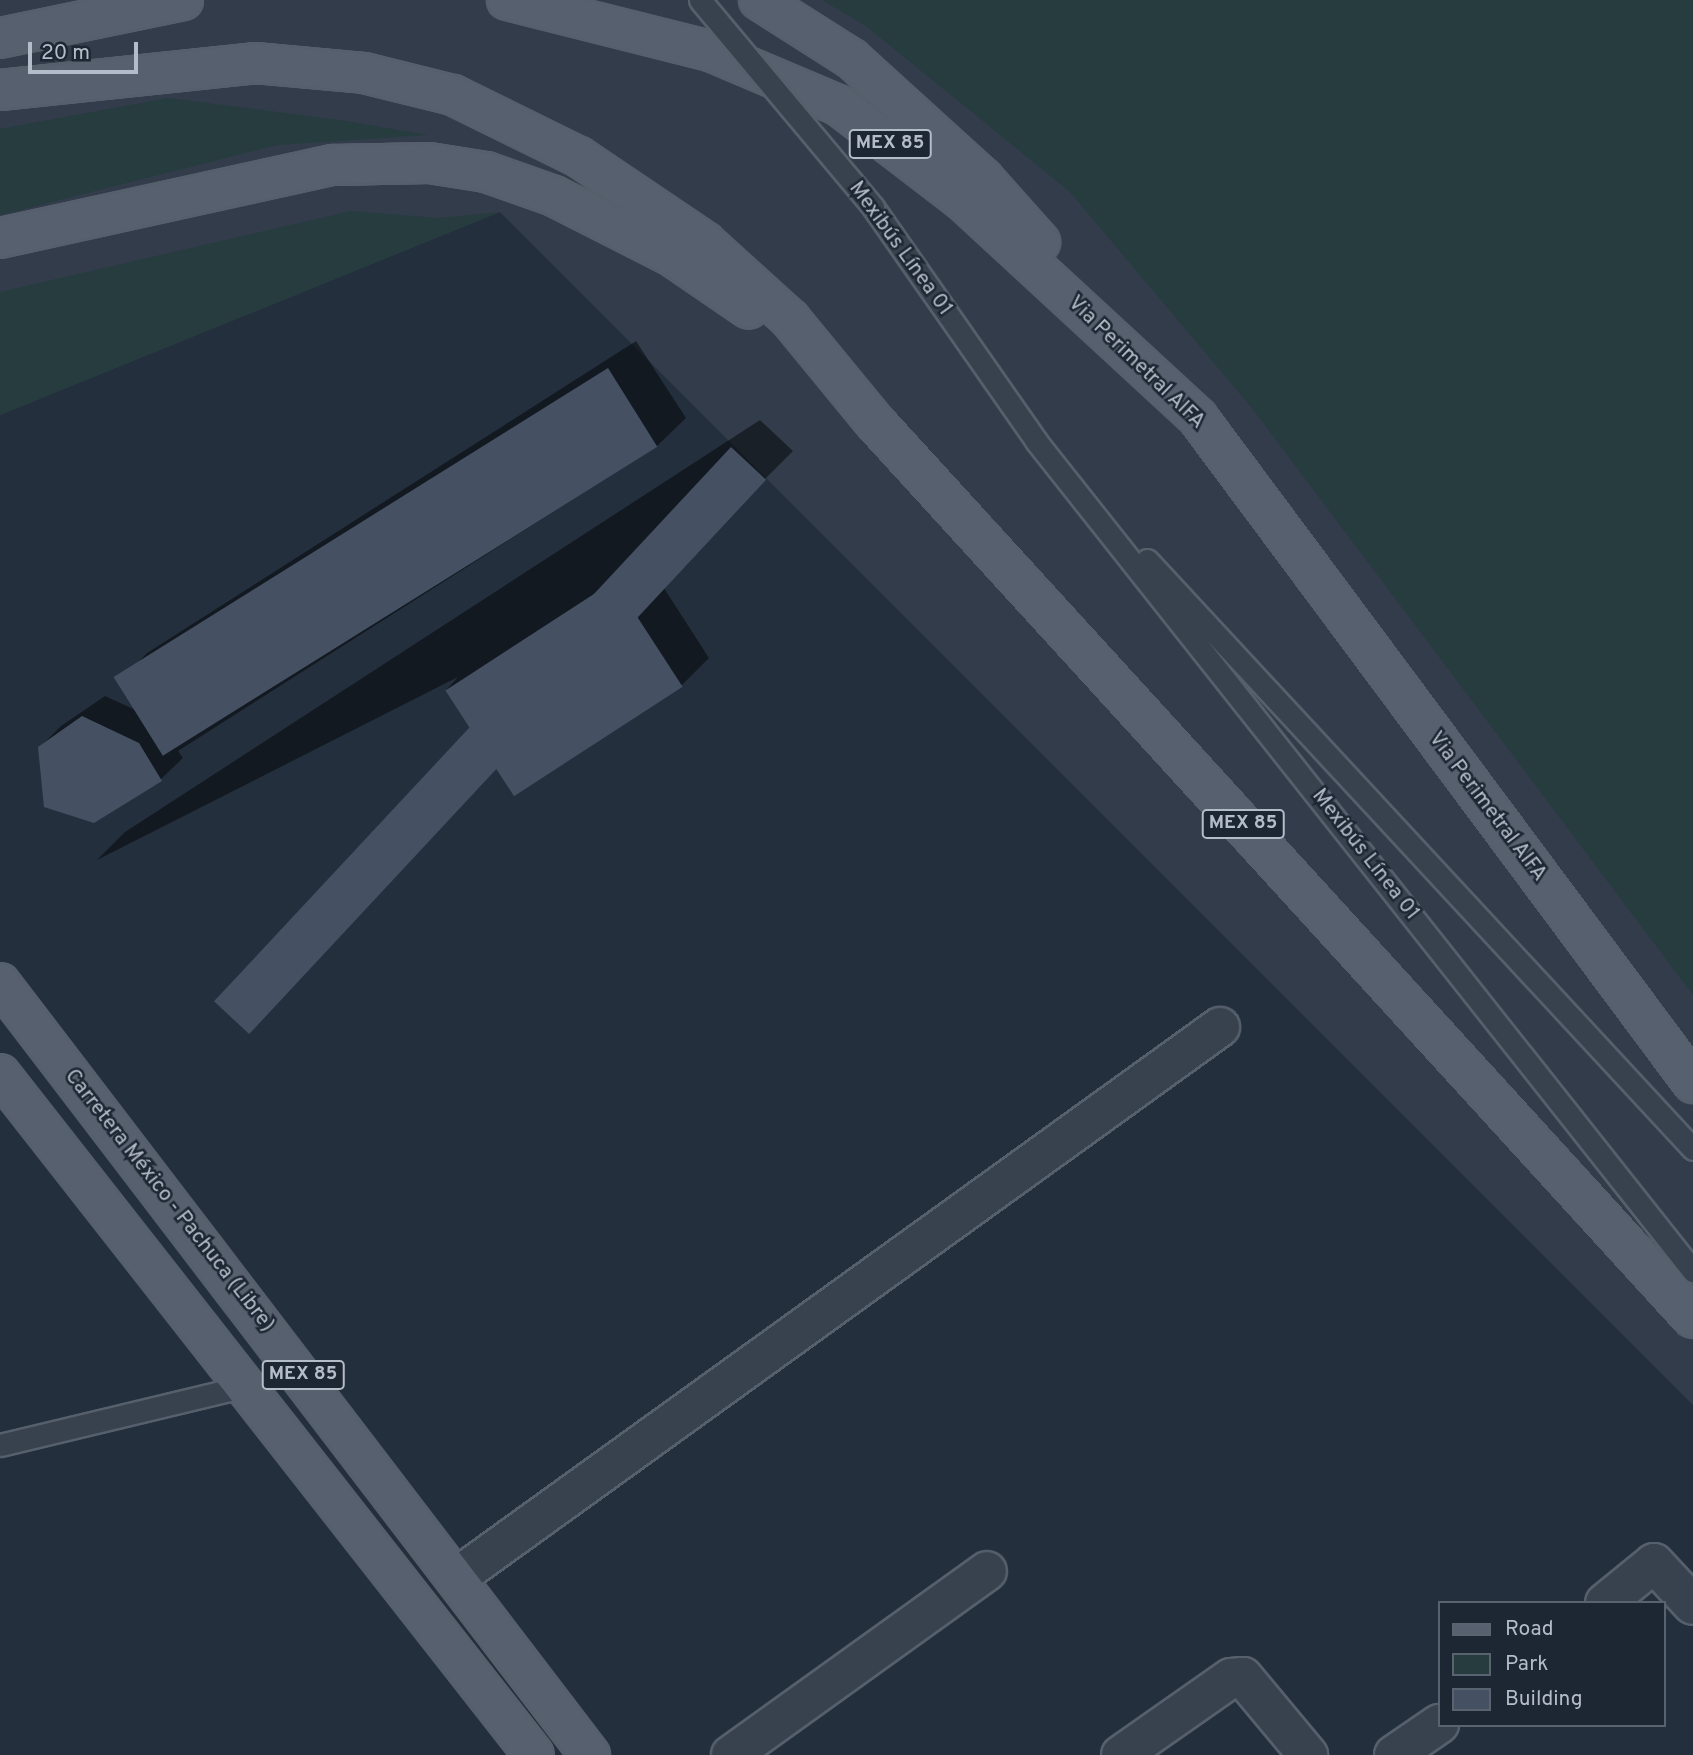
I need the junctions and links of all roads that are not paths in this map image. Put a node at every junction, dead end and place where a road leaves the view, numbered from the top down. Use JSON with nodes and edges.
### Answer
{"nodes":[{"id":1,"x":183,"y":0,"type":"edge"},
{"id":2,"x":507,"y":0,"type":"edge"},
{"id":3,"x":700,"y":0,"type":"edge"},
{"id":4,"x":759,"y":0,"type":"edge"},
{"id":5,"x":0,"y":38,"type":"edge"},
{"id":6,"x":0,"y":90,"type":"edge"},
{"id":7,"x":0,"y":238,"type":"edge"},
{"id":8,"x":1198,"y":418,"type":"junction"},
{"id":9,"x":872,"y":419,"type":"junction"},
{"id":10,"x":1036,"y":440,"type":"junction"},
{"id":11,"x":4,"y":987,"type":"edge"},
{"id":12,"x":1220,"y":1027,"type":"dead end"},
{"id":13,"x":0,"y":1074,"type":"edge"},
{"id":14,"x":1693,"y":1083,"type":"edge"},
{"id":15,"x":1693,"y":1149,"type":"edge"},
{"id":16,"x":1693,"y":1271,"type":"edge"},
{"id":17,"x":1693,"y":1318,"type":"edge"},
{"id":18,"x":245,"y":1386,"type":"junction"},
{"id":19,"x":0,"y":1445,"type":"edge"},
{"id":20,"x":987,"y":1571,"type":"dead end"},
{"id":21,"x":456,"y":1578,"type":"junction"},
{"id":22,"x":1607,"y":1601,"type":"edge"},
{"id":23,"x":1693,"y":1605,"type":"edge"},
{"id":24,"x":1438,"y":1725,"type":"edge"},
{"id":25,"x":534,"y":1755,"type":"edge"},
{"id":26,"x":590,"y":1755,"type":"edge"},
{"id":27,"x":731,"y":1755,"type":"edge"},
{"id":28,"x":1121,"y":1755,"type":"edge"},
{"id":29,"x":1308,"y":1755,"type":"edge"},
{"id":30,"x":1394,"y":1755,"type":"edge"}],
"edges":[{"from":1,"to":5,"type":"main road"},
{"from":2,"to":8,"type":"main road","name":"Via Perimetral AIFA","number":"MEX 85"},
{"from":3,"to":10,"type":"lane","name":"Mexibús Línea 01","bridge":true},
{"from":4,"to":8,"type":"main road"},
{"from":6,"to":9,"type":"main road"},
{"from":7,"to":9,"type":"main road"},
{"from":8,"to":14,"type":"main road","name":"Via Perimetral AIFA","number":"MEX 85"},
{"from":9,"to":17,"type":"main road","number":"MEX 85"},
{"from":10,"to":15,"type":"lane","name":"Mexibús Línea 01"},
{"from":10,"to":16,"type":"lane","name":"Mexibús Línea 01"},
{"from":11,"to":21,"type":"main road","name":"Carretera México - Pachuca (Libre)","number":"MEX 85"},
{"from":12,"to":21,"type":"street"},
{"from":13,"to":18,"type":"main road","number":"MEX 85"},
{"from":18,"to":19,"type":"lane"},
{"from":18,"to":25,"type":"main road","number":"MEX 85"},
{"from":20,"to":27,"type":"street"},
{"from":21,"to":26,"type":"main road","name":"Carretera México - Pachuca (Libre)","number":"MEX 85"},
{"from":22,"to":23,"type":"street"},
{"from":24,"to":30,"type":"street"},
{"from":28,"to":29,"type":"street"}]}
